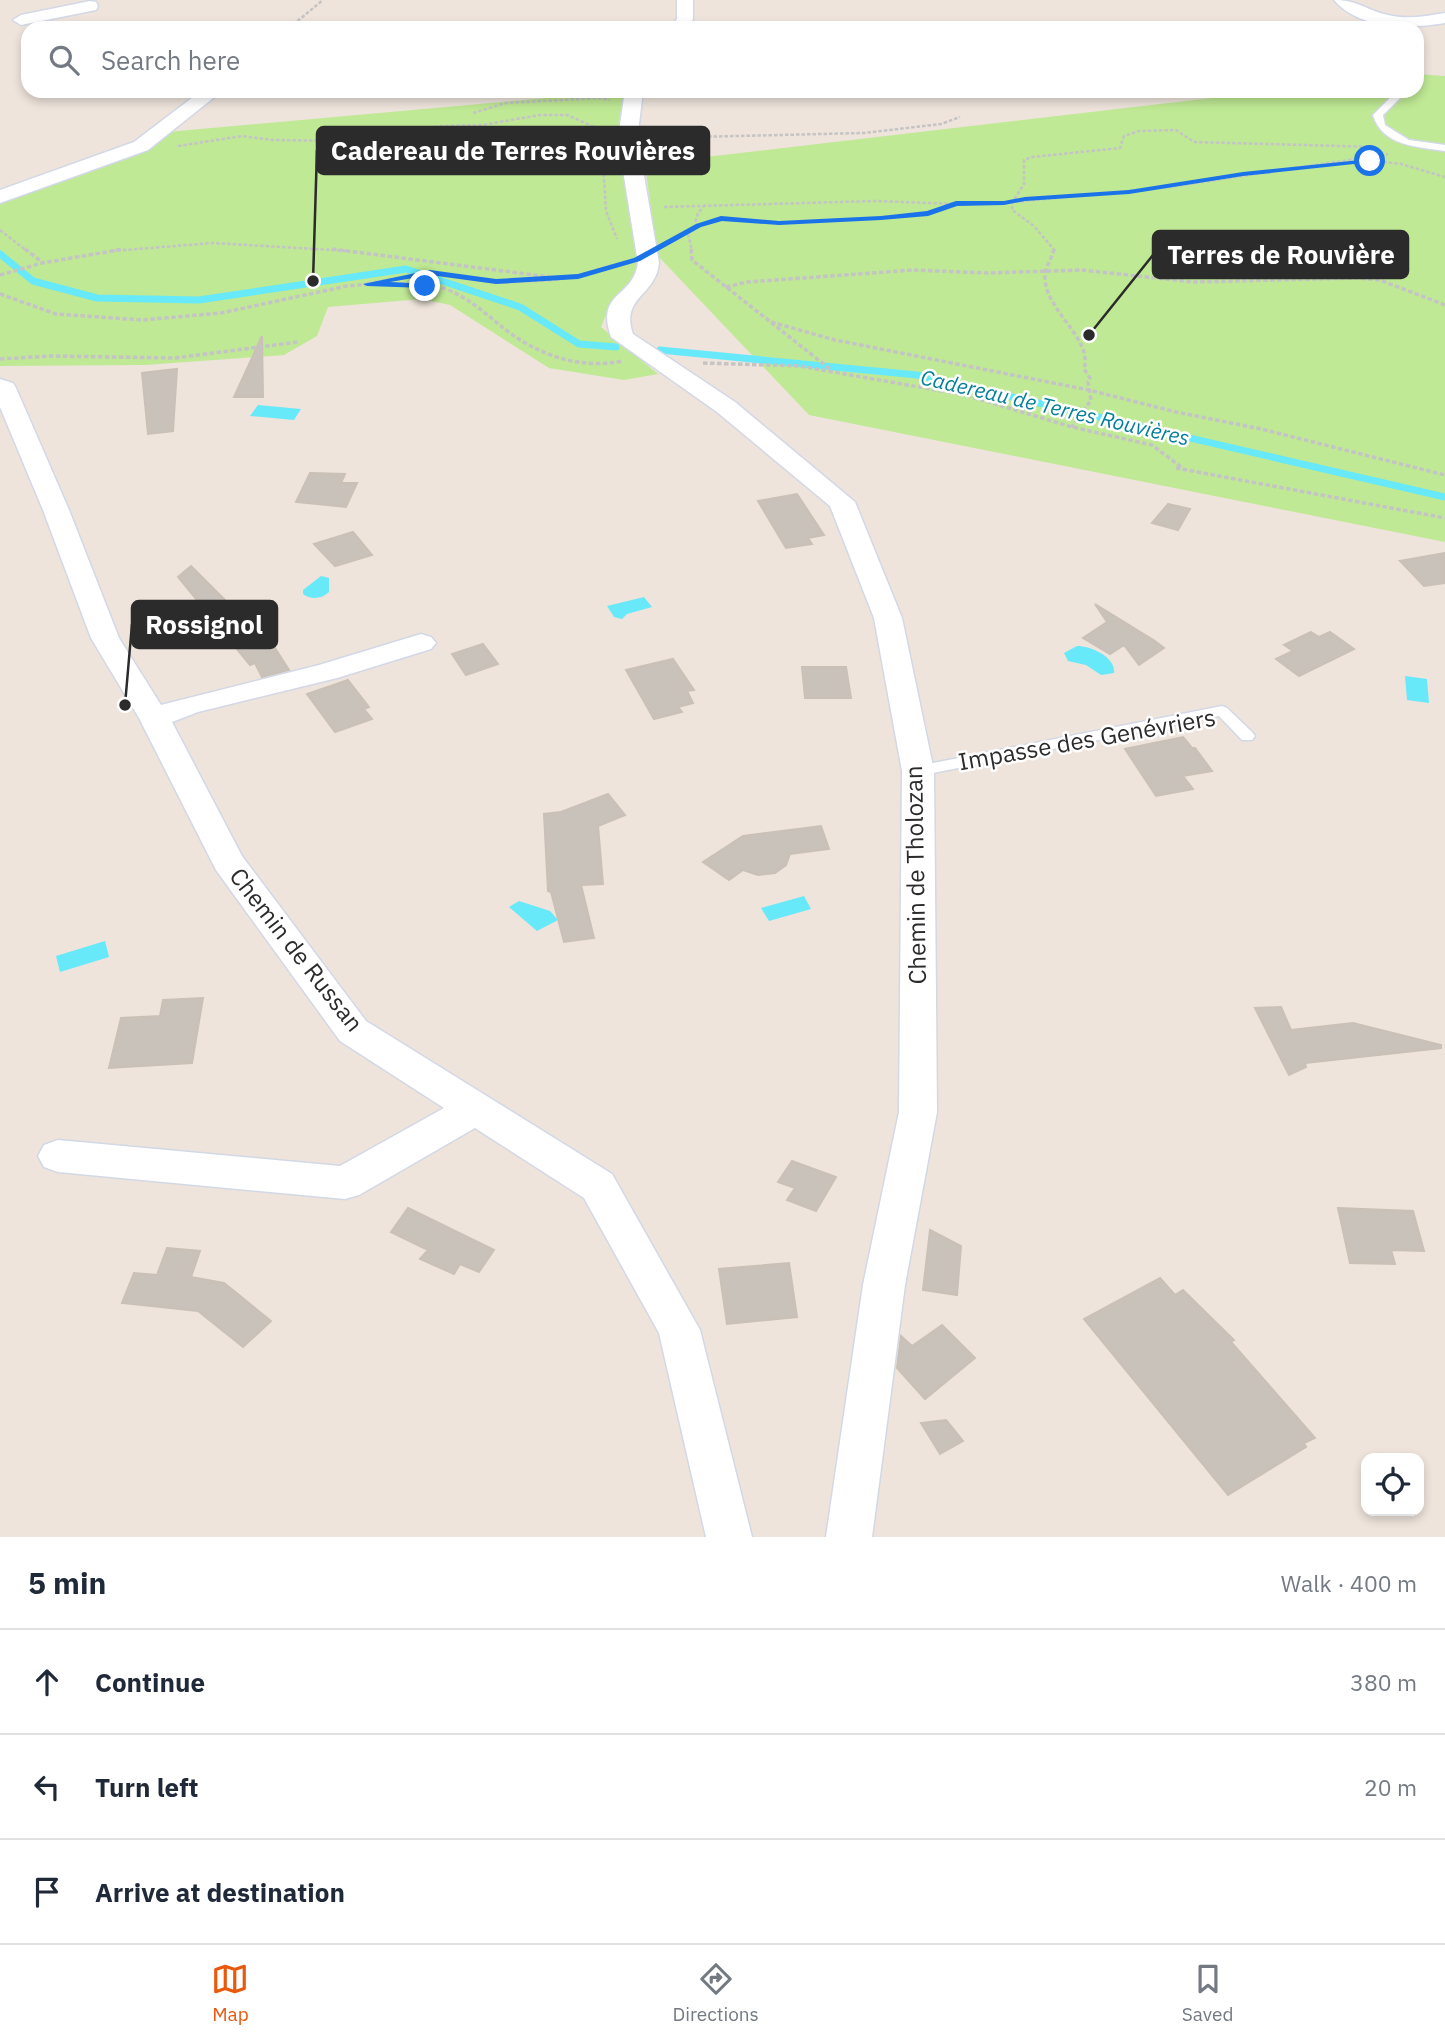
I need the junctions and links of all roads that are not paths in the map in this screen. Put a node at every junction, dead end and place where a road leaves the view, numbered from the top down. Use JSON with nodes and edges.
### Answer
{"nodes":[{"id":1,"x":685,"y":0,"type":"edge"},
{"id":2,"x":1342,"y":0,"type":"edge"},
{"id":3,"x":90,"y":6,"type":"dead end"},
{"id":4,"x":16,"y":15,"type":"edge"},
{"id":5,"x":1445,"y":18,"type":"edge"},
{"id":6,"x":683,"y":21,"type":"edge"},
{"id":7,"x":1394,"y":21,"type":"edge"},
{"id":8,"x":1424,"y":21,"type":"edge"},
{"id":9,"x":204,"y":98,"type":"edge"},
{"id":10,"x":633,"y":98,"type":"edge"},
{"id":11,"x":1395,"y":98,"type":"edge"},
{"id":12,"x":1445,"y":148,"type":"edge"},
{"id":13,"x":0,"y":197,"type":"edge"},
{"id":14,"x":0,"y":386,"type":"edge"},
{"id":15,"x":421,"y":643,"type":"dead end"},
{"id":16,"x":154,"y":719,"type":"junction"},
{"id":17,"x":1247,"y":736,"type":"dead end"},
{"id":18,"x":918,"y":771,"type":"junction"},
{"id":19,"x":475,"y":1109,"type":"junction"},
{"id":20,"x":58,"y":1156,"type":"dead end"},
{"id":21,"x":729,"y":1537,"type":"edge"},
{"id":22,"x":849,"y":1537,"type":"edge"}],
"edges":[{"from":1,"to":6,"type":"street"},
{"from":2,"to":7,"type":"street"},
{"from":3,"to":4,"type":"street"},
{"from":5,"to":8,"type":"street"},
{"from":9,"to":13,"type":"street"},
{"from":10,"to":18,"type":"street","name":"Chemin de Tholozan"},
{"from":11,"to":12,"type":"lane"},
{"from":14,"to":16,"type":"street","name":"Chemin de Russan"},
{"from":15,"to":16,"type":"street"},
{"from":16,"to":19,"type":"street","name":"Chemin de Russan"},
{"from":17,"to":18,"type":"lane","name":"Impasse des Genévriers"},
{"from":18,"to":22,"type":"street","name":"Chemin de Tholozan"},
{"from":19,"to":20,"type":"street"},
{"from":19,"to":21,"type":"street","name":"Chemin de Russan"}]}
